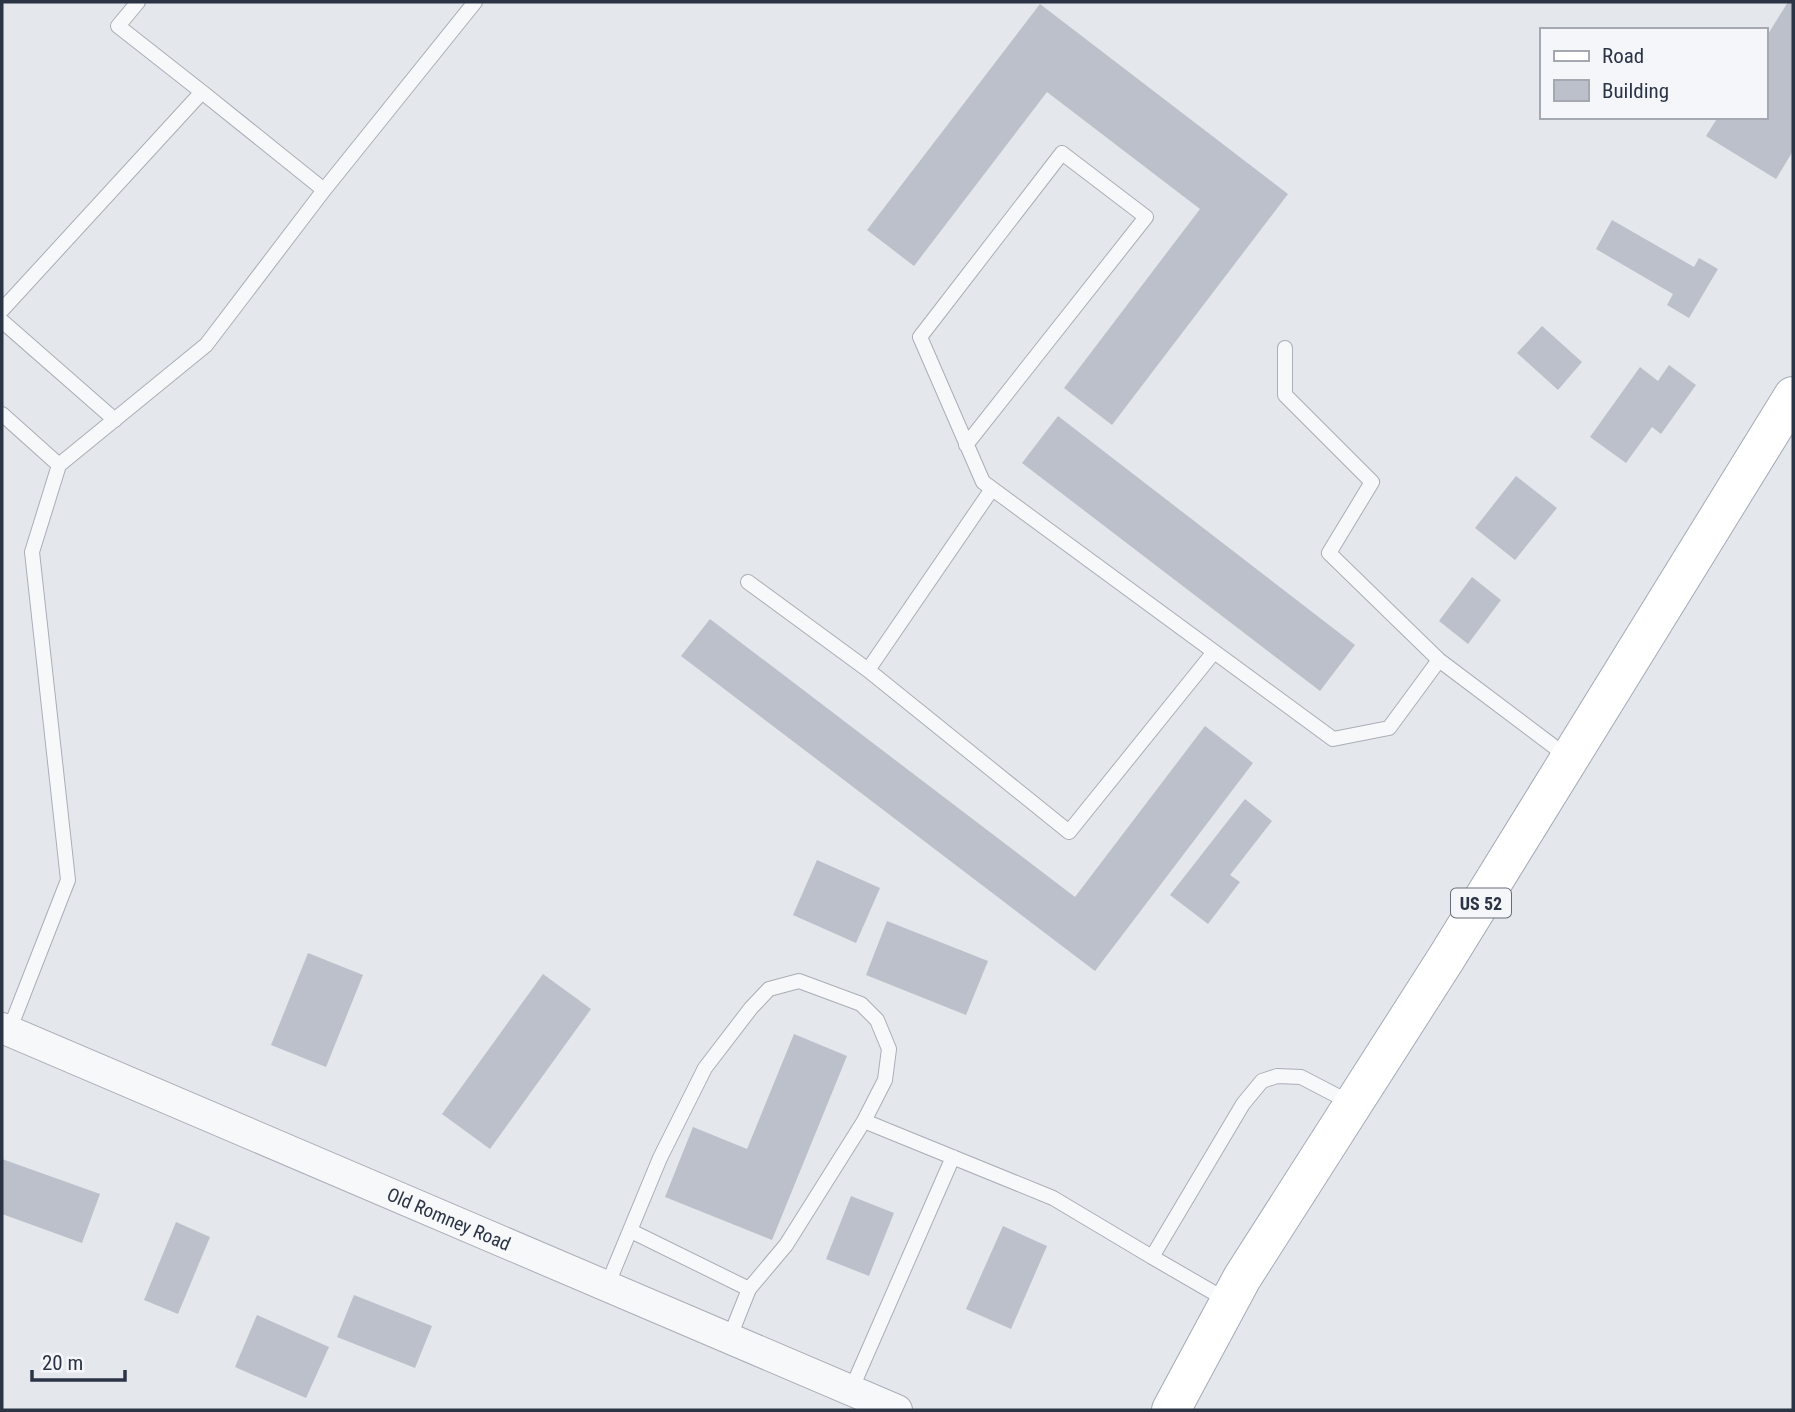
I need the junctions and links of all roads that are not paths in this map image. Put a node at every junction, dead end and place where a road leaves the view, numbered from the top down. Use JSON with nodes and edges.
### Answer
{"nodes":[{"id":1,"x":138,"y":2,"type":"edge"},
{"id":2,"x":470,"y":4,"type":"edge"},
{"id":3,"x":202,"y":92,"type":"junction"},
{"id":4,"x":324,"y":190,"type":"junction"},
{"id":5,"x":2,"y":310,"type":"edge"},
{"id":6,"x":2,"y":321,"type":"edge"},
{"id":7,"x":1285,"y":348,"type":"dead end"},
{"id":8,"x":1793,"y":396,"type":"edge"},
{"id":9,"x":2,"y":414,"type":"edge"},
{"id":10,"x":115,"y":420,"type":"junction"},
{"id":11,"x":967,"y":445,"type":"junction"},
{"id":12,"x":59,"y":466,"type":"junction"},
{"id":13,"x":992,"y":489,"type":"junction"},
{"id":14,"x":748,"y":582,"type":"dead end"},
{"id":15,"x":1214,"y":652,"type":"junction"},
{"id":16,"x":1439,"y":660,"type":"junction"},
{"id":17,"x":868,"y":670,"type":"junction"},
{"id":18,"x":1570,"y":759,"type":"junction"},
{"id":19,"x":6,"y":1029,"type":"edge"},
{"id":20,"x":1353,"y":1104,"type":"junction"},
{"id":21,"x":864,"y":1121,"type":"junction"},
{"id":22,"x":953,"y":1157,"type":"junction"},
{"id":23,"x":631,"y":1231,"type":"junction"},
{"id":24,"x":1152,"y":1257,"type":"junction"},
{"id":25,"x":607,"y":1286,"type":"junction"},
{"id":26,"x":748,"y":1289,"type":"junction"},
{"id":27,"x":1229,"y":1302,"type":"junction"},
{"id":28,"x":729,"y":1339,"type":"junction"},
{"id":29,"x":851,"y":1390,"type":"junction"},
{"id":30,"x":897,"y":1410,"type":"edge"},
{"id":31,"x":1171,"y":1410,"type":"edge"}],
"edges":[{"from":1,"to":3,"type":"lane"},
{"from":2,"to":4,"type":"lane"},
{"from":3,"to":4,"type":"lane"},
{"from":3,"to":5,"type":"lane"},
{"from":4,"to":10,"type":"lane"},
{"from":6,"to":10,"type":"lane"},
{"from":7,"to":16,"type":"lane"},
{"from":8,"to":18,"type":"main road","number":"US 52"},
{"from":9,"to":12,"type":"lane"},
{"from":10,"to":12,"type":"lane"},
{"from":11,"to":11,"type":"lane"},
{"from":11,"to":13,"type":"lane"},
{"from":12,"to":19,"type":"lane"},
{"from":13,"to":15,"type":"lane"},
{"from":13,"to":17,"type":"lane"},
{"from":14,"to":17,"type":"lane"},
{"from":15,"to":16,"type":"lane"},
{"from":15,"to":17,"type":"lane"},
{"from":16,"to":18,"type":"lane"},
{"from":18,"to":20,"type":"main road","number":"US 52"},
{"from":19,"to":25,"type":"street","name":"Old Romney Road"},
{"from":20,"to":24,"type":"lane"},
{"from":20,"to":27,"type":"main road","number":"US 52"},
{"from":21,"to":22,"type":"lane"},
{"from":21,"to":23,"type":"lane"},
{"from":21,"to":26,"type":"lane"},
{"from":22,"to":24,"type":"lane"},
{"from":22,"to":29,"type":"lane"},
{"from":23,"to":25,"type":"lane"},
{"from":23,"to":26,"type":"lane"},
{"from":24,"to":27,"type":"lane"},
{"from":25,"to":28,"type":"street","name":"Old Romney Road"},
{"from":26,"to":28,"type":"lane"},
{"from":27,"to":31,"type":"main road","number":"US 52"},
{"from":28,"to":29,"type":"street","name":"Old Romney Road"},
{"from":29,"to":30,"type":"street","name":"Old Romney Road"}]}
